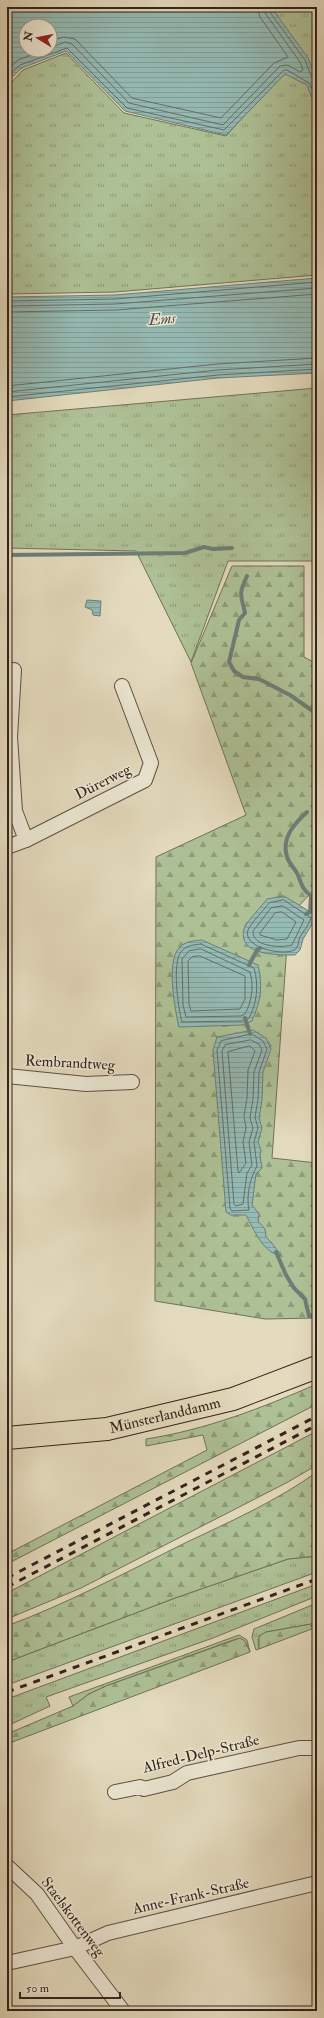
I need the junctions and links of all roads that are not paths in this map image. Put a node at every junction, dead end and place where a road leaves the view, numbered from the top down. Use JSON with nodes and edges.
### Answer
{"nodes":[{"id":1,"x":14,"y":670,"type":"dead end"},
{"id":2,"x":122,"y":686,"type":"dead end"},
{"id":3,"x":26,"y":840,"type":"junction"},
{"id":4,"x":7,"y":847,"type":"edge"},
{"id":5,"x":7,"y":1076,"type":"edge"},
{"id":6,"x":132,"y":1082,"type":"dead end"},
{"id":7,"x":317,"y":1367,"type":"edge"},
{"id":8,"x":7,"y":1438,"type":"edge"},
{"id":9,"x":316,"y":1749,"type":"edge"},
{"id":10,"x":115,"y":1792,"type":"dead end"},
{"id":11,"x":7,"y":1866,"type":"edge"},
{"id":12,"x":317,"y":1883,"type":"edge"},
{"id":13,"x":75,"y":1948,"type":"junction"},
{"id":14,"x":7,"y":1963,"type":"edge"},
{"id":15,"x":123,"y":2011,"type":"edge"}],
"edges":[{"from":1,"to":3,"type":"street"},
{"from":2,"to":3,"type":"street","name":"Dürerweg"},
{"from":3,"to":4,"type":"street","name":"Dürerweg"},
{"from":5,"to":6,"type":"street","name":"Rembrandtweg"},
{"from":7,"to":8,"type":"main road","name":"Münsterlanddamm"},
{"from":9,"to":10,"type":"street","name":"Alfred-Delp-Straße"},
{"from":11,"to":13,"type":"street","name":"Staelskottenweg"},
{"from":12,"to":13,"type":"street","name":"Anne-Frank-Straße"},
{"from":13,"to":14,"type":"street","name":"Anne-Frank-Straße"},
{"from":13,"to":15,"type":"street","name":"Staelskottenweg"}]}
